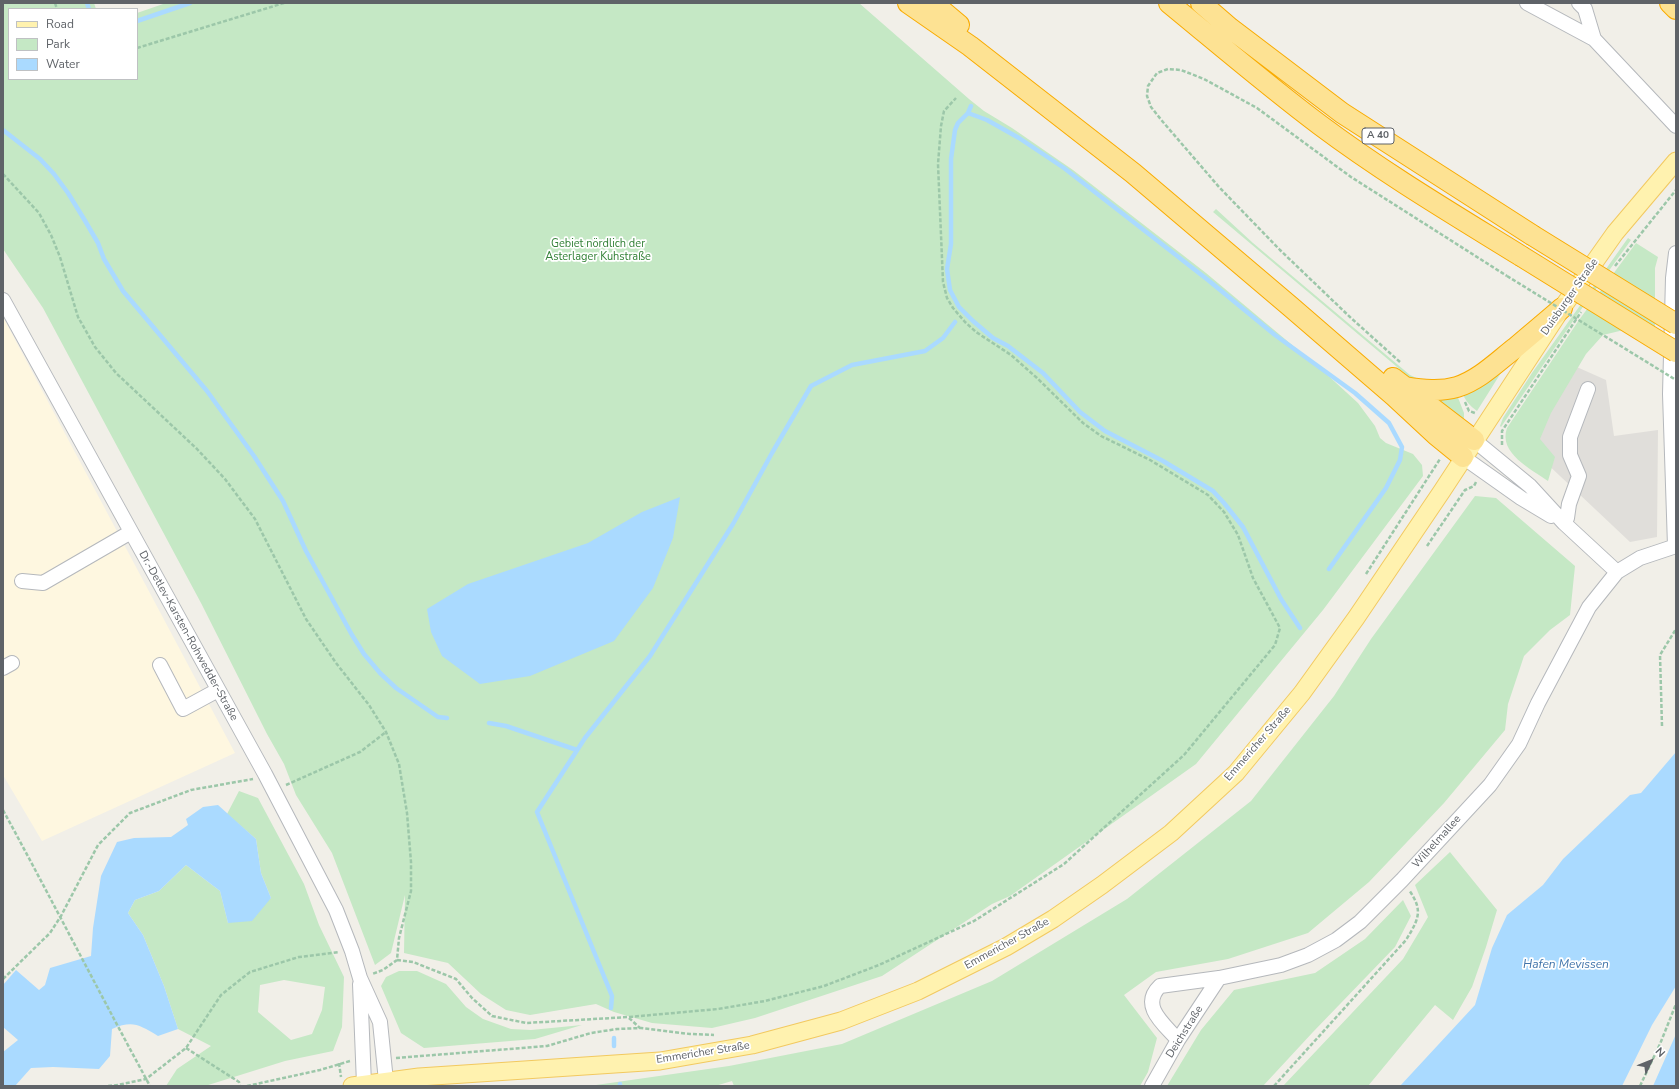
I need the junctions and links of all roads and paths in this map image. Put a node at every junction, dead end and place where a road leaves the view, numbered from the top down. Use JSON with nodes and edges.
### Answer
{"nodes":[{"id":1,"x":284,"y":3,"type":"edge"},
{"id":2,"x":908,"y":3,"type":"edge"},
{"id":3,"x":933,"y":3,"type":"edge"},
{"id":4,"x":1169,"y":3,"type":"edge"},
{"id":5,"x":1172,"y":3,"type":"edge"},
{"id":6,"x":1201,"y":3,"type":"edge"},
{"id":7,"x":1527,"y":3,"type":"edge"},
{"id":8,"x":1579,"y":3,"type":"edge"},
{"id":9,"x":1670,"y":3,"type":"edge"},
{"id":10,"x":1676,"y":9,"type":"edge"},
{"id":11,"x":1594,"y":39,"type":"junction"},
{"id":12,"x":138,"y":48,"type":"edge"},
{"id":13,"x":1246,"y":67,"type":"junction"},
{"id":14,"x":956,"y":98,"type":"dead end"},
{"id":15,"x":1676,"y":126,"type":"edge"},
{"id":16,"x":1676,"y":161,"type":"edge"},
{"id":17,"x":3,"y":174,"type":"edge"},
{"id":18,"x":1676,"y":253,"type":"edge"},
{"id":19,"x":3,"y":300,"type":"edge"},
{"id":20,"x":1562,"y":308,"type":"junction"},
{"id":21,"x":1676,"y":324,"type":"edge"},
{"id":22,"x":1676,"y":352,"type":"edge"},
{"id":23,"x":1403,"y":364,"type":"dead end"},
{"id":24,"x":1676,"y":380,"type":"edge"},
{"id":25,"x":1403,"y":387,"type":"junction"},
{"id":26,"x":1457,"y":387,"type":"junction"},
{"id":27,"x":1588,"y":389,"type":"dead end"},
{"id":28,"x":1469,"y":411,"type":"dead end"},
{"id":29,"x":1474,"y":440,"type":"junction"},
{"id":30,"x":1456,"y":452,"type":"junction"},
{"id":31,"x":1484,"y":472,"type":"junction"},
{"id":32,"x":1564,"y":523,"type":"junction"},
{"id":33,"x":131,"y":532,"type":"junction"},
{"id":34,"x":1427,"y":546,"type":"dead end"},
{"id":35,"x":1676,"y":546,"type":"edge"},
{"id":36,"x":1617,"y":572,"type":"junction"},
{"id":37,"x":1363,"y":578,"type":"dead end"},
{"id":38,"x":22,"y":581,"type":"dead end"},
{"id":39,"x":1676,"y":629,"type":"edge"},
{"id":40,"x":160,"y":665,"type":"dead end"},
{"id":41,"x":218,"y":690,"type":"junction"},
{"id":42,"x":1662,"y":726,"type":"dead end"},
{"id":43,"x":386,"y":732,"type":"junction"},
{"id":44,"x":265,"y":774,"type":"junction"},
{"id":45,"x":273,"y":791,"type":"junction"},
{"id":46,"x":3,"y":810,"type":"edge"},
{"id":47,"x":1402,"y":880,"type":"junction"},
{"id":48,"x":61,"y":916,"type":"junction"},
{"id":49,"x":352,"y":951,"type":"junction"},
{"id":50,"x":397,"y":960,"type":"junction"},
{"id":51,"x":360,"y":978,"type":"junction"},
{"id":52,"x":1219,"y":978,"type":"junction"},
{"id":53,"x":3,"y":979,"type":"edge"},
{"id":54,"x":1676,"y":1004,"type":"edge"},
{"id":55,"x":629,"y":1017,"type":"junction"},
{"id":56,"x":641,"y":1028,"type":"junction"},
{"id":57,"x":720,"y":1035,"type":"dead end"},
{"id":58,"x":1178,"y":1040,"type":"junction"},
{"id":59,"x":186,"y":1048,"type":"junction"},
{"id":60,"x":400,"y":1057,"type":"dead end"},
{"id":61,"x":339,"y":1063,"type":"dead end"},
{"id":62,"x":146,"y":1079,"type":"junction"},
{"id":63,"x":370,"y":1084,"type":"edge"},
{"id":64,"x":108,"y":1086,"type":"edge"},
{"id":65,"x":150,"y":1086,"type":"edge"},
{"id":66,"x":240,"y":1086,"type":"edge"},
{"id":67,"x":247,"y":1086,"type":"edge"},
{"id":68,"x":1152,"y":1086,"type":"edge"},
{"id":69,"x":1274,"y":1086,"type":"edge"},
{"id":70,"x":1640,"y":1086,"type":"edge"}],
"edges":[{"from":1,"to":12,"type":"path"},
{"from":2,"to":30,"type":"highway"},
{"from":3,"to":25,"type":"highway"},
{"from":4,"to":13,"type":"highway"},
{"from":5,"to":13,"type":"highway","number":"A 40"},
{"from":6,"to":21,"type":"highway","number":"A 40","bridge":true},
{"from":7,"to":11,"type":"street"},
{"from":8,"to":11,"type":"street"},
{"from":9,"to":10,"type":"highway"},
{"from":11,"to":15,"type":"street"},
{"from":13,"to":22,"type":"highway","number":"A 40","bridge":true},
{"from":14,"to":55,"type":"path"},
{"from":16,"to":20,"type":"main road","name":"Duisburger Straße"},
{"from":17,"to":43,"type":"path"},
{"from":18,"to":35,"type":"street"},
{"from":19,"to":33,"type":"street","name":"Dr.-Detlev-Karsten-Rohwedder-Straße"},
{"from":20,"to":26,"type":"highway"},
{"from":20,"to":29,"type":"main road","name":"Duisburger Straße"},
{"from":23,"to":24,"type":"path","bridge":true},
{"from":25,"to":26,"type":"highway"},
{"from":25,"to":29,"type":"highway"},
{"from":26,"to":28,"type":"path"},
{"from":27,"to":32,"type":"street"},
{"from":29,"to":30,"type":"main road","name":"Duisburger Straße"},
{"from":29,"to":32,"type":"street"},
{"from":30,"to":31,"type":"street"},
{"from":30,"to":37,"type":"path"},
{"from":30,"to":63,"type":"main road","name":"Emmericher Straße"},
{"from":31,"to":32,"type":"street"},
{"from":31,"to":34,"type":"path"},
{"from":32,"to":36,"type":"street"},
{"from":33,"to":38,"type":"street"},
{"from":33,"to":41,"type":"street","name":"Dr.-Detlev-Karsten-Rohwedder-Straße"},
{"from":35,"to":36,"type":"street","name":"Wilhelmallee"},
{"from":36,"to":47,"type":"street","name":"Wilhelmallee"},
{"from":39,"to":42,"type":"path"},
{"from":40,"to":41,"type":"street"},
{"from":41,"to":44,"type":"street","name":"Dr.-Detlev-Karsten-Rohwedder-Straße"},
{"from":43,"to":45,"type":"path"},
{"from":43,"to":50,"type":"path"},
{"from":44,"to":45,"type":"street","name":"Dr.-Detlev-Karsten-Rohwedder-Straße"},
{"from":44,"to":48,"type":"path"},
{"from":45,"to":49,"type":"street","name":"Dr.-Detlev-Karsten-Rohwedder-Straße"},
{"from":46,"to":48,"type":"path"},
{"from":47,"to":52,"type":"street","name":"Wilhelmallee"},
{"from":47,"to":69,"type":"path"},
{"from":48,"to":53,"type":"path"},
{"from":48,"to":62,"type":"path"},
{"from":49,"to":51,"type":"street","name":"Dr.-Detlev-Karsten-Rohwedder-Straße"},
{"from":49,"to":59,"type":"path"},
{"from":50,"to":51,"type":"path"},
{"from":50,"to":55,"type":"path"},
{"from":51,"to":63,"type":"street","name":"Dr.-Detlev-Karsten-Rohwedder-Straße"},
{"from":51,"to":63,"type":"street","name":"Dr.-Detlev-Karsten-Rohwedder-Straße"},
{"from":52,"to":58,"type":"street","name":"Deichstraße"},
{"from":52,"to":58,"type":"street","name":"Wilhelmallee"},
{"from":54,"to":70,"type":"path"},
{"from":55,"to":56,"type":"path"},
{"from":56,"to":57,"type":"path"},
{"from":56,"to":60,"type":"path"},
{"from":58,"to":68,"type":"street","name":"Deichstraße"},
{"from":59,"to":62,"type":"path"},
{"from":59,"to":66,"type":"path"},
{"from":61,"to":67,"type":"path"},
{"from":62,"to":64,"type":"path"},
{"from":62,"to":65,"type":"path"}]}
